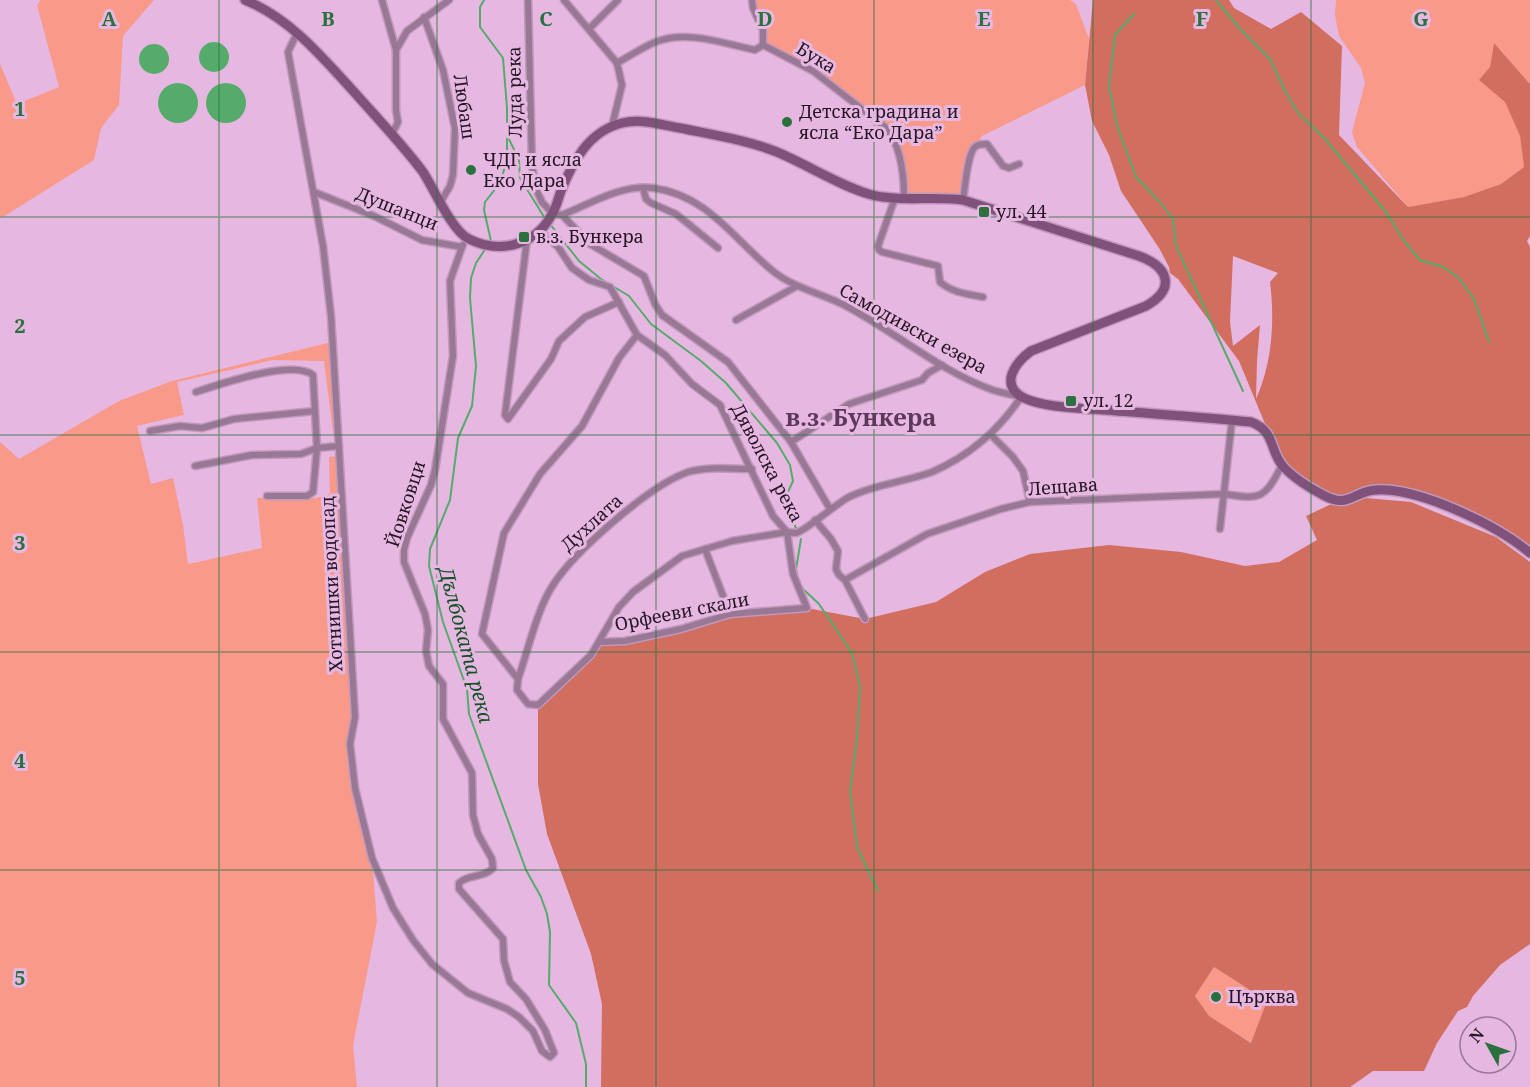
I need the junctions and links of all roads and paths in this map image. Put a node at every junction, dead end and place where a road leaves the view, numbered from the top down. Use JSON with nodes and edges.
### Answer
{"nodes":[{"id":1,"x":245,"y":0,"type":"edge"},
{"id":2,"x":382,"y":0,"type":"edge"},
{"id":3,"x":450,"y":0,"type":"edge"},
{"id":4,"x":528,"y":0,"type":"edge"},
{"id":5,"x":564,"y":0,"type":"edge"},
{"id":6,"x":618,"y":0,"type":"edge"},
{"id":7,"x":752,"y":0,"type":"edge"},
{"id":8,"x":424,"y":17,"type":"junction"},
{"id":9,"x":589,"y":29,"type":"junction"},
{"id":10,"x":297,"y":33,"type":"junction"},
{"id":11,"x":763,"y":45,"type":"junction"},
{"id":12,"x":396,"y":50,"type":"junction"},
{"id":13,"x":617,"y":63,"type":"junction"},
{"id":14,"x":612,"y":126,"type":"junction"},
{"id":15,"x":392,"y":134,"type":"junction"},
{"id":16,"x":1019,"y":164,"type":"dead end"},
{"id":17,"x":643,"y":188,"type":"junction"},
{"id":18,"x":314,"y":192,"type":"junction"},
{"id":19,"x":900,"y":198,"type":"junction"},
{"id":20,"x":963,"y":200,"type":"junction"},
{"id":21,"x":441,"y":203,"type":"junction"},
{"id":22,"x":557,"y":215,"type":"junction"},
{"id":23,"x":540,"y":231,"type":"junction"},
{"id":24,"x":527,"y":240,"type":"junction"},
{"id":25,"x":465,"y":243,"type":"junction"},
{"id":26,"x":718,"y":248,"type":"dead end"},
{"id":27,"x":797,"y":286,"type":"junction"},
{"id":28,"x":983,"y":297,"type":"dead end"},
{"id":29,"x":619,"y":302,"type":"junction"},
{"id":30,"x":736,"y":320,"type":"dead end"},
{"id":31,"x":637,"y":335,"type":"junction"},
{"id":32,"x":942,"y":365,"type":"junction"},
{"id":33,"x":196,"y":392,"type":"dead end"},
{"id":34,"x":1021,"y":397,"type":"junction"},
{"id":35,"x":315,"y":411,"type":"junction"},
{"id":36,"x":1232,"y":420,"type":"junction"},
{"id":37,"x":150,"y":431,"type":"dead end"},
{"id":38,"x":991,"y":435,"type":"junction"},
{"id":39,"x":791,"y":442,"type":"junction"},
{"id":40,"x":339,"y":446,"type":"junction"},
{"id":41,"x":317,"y":448,"type":"junction"},
{"id":42,"x":1282,"y":465,"type":"junction"},
{"id":43,"x":195,"y":466,"type":"dead end"},
{"id":44,"x":752,"y":469,"type":"junction"},
{"id":45,"x":1224,"y":494,"type":"junction"},
{"id":46,"x":267,"y":496,"type":"dead end"},
{"id":47,"x":1030,"y":502,"type":"junction"},
{"id":48,"x":830,"y":509,"type":"junction"},
{"id":49,"x":815,"y":520,"type":"junction"},
{"id":50,"x":1221,"y":529,"type":"dead end"},
{"id":51,"x":787,"y":532,"type":"junction"},
{"id":52,"x":705,"y":549,"type":"junction"},
{"id":53,"x":1530,"y":553,"type":"edge"},
{"id":54,"x":845,"y":580,"type":"junction"},
{"id":55,"x":807,"y":608,"type":"joint"},
{"id":56,"x":730,"y":614,"type":"junction"},
{"id":57,"x":865,"y":619,"type":"dead end"},
{"id":58,"x":600,"y":642,"type":"junction"},
{"id":59,"x":518,"y":679,"type":"junction"},
{"id":60,"x":550,"y":1057,"type":"joint"}],
"edges":[{"from":1,"to":10,"type":"street"},
{"from":2,"to":12,"type":"street"},
{"from":3,"to":8,"type":"street"},
{"from":4,"to":22,"type":"street","name":"Луда река"},
{"from":5,"to":9,"type":"street"},
{"from":6,"to":9,"type":"street"},
{"from":7,"to":11,"type":"street"},
{"from":8,"to":12,"type":"street"},
{"from":8,"to":21,"type":"street","name":"Любаш"},
{"from":9,"to":13,"type":"street"},
{"from":10,"to":15,"type":"street"},
{"from":10,"to":18,"type":"street","name":"Хотнишки водопад"},
{"from":11,"to":13,"type":"street","name":"Бука"},
{"from":11,"to":19,"type":"street","name":"Бука"},
{"from":12,"to":15,"type":"street"},
{"from":13,"to":14,"type":"street"},
{"from":14,"to":19,"type":"street"},
{"from":14,"to":22,"type":"street"},
{"from":15,"to":21,"type":"street"},
{"from":16,"to":20,"type":"street"},
{"from":17,"to":22,"type":"street","name":"Самодивски езера"},
{"from":17,"to":26,"type":"street"},
{"from":17,"to":27,"type":"street","name":"Самодивски езера"},
{"from":18,"to":25,"type":"street","name":"Душанци"},
{"from":18,"to":40,"type":"street","name":"Хотнишки водопад"},
{"from":19,"to":20,"type":"street"},
{"from":19,"to":28,"type":"street"},
{"from":20,"to":34,"type":"street"},
{"from":21,"to":25,"type":"street"},
{"from":22,"to":23,"type":"street"},
{"from":22,"to":39,"type":"street","name":"Луда река"},
{"from":23,"to":24,"type":"street"},
{"from":23,"to":29,"type":"street","name":"Дяволска река"},
{"from":24,"to":25,"type":"street"},
{"from":24,"to":29,"type":"street"},
{"from":25,"to":60,"type":"street","name":"Йовковци"},
{"from":27,"to":30,"type":"street"},
{"from":27,"to":32,"type":"street","name":"Самодивски езера"},
{"from":29,"to":31,"type":"street","name":"Дяволска река"},
{"from":31,"to":44,"type":"street","name":"Дяволска река"},
{"from":31,"to":59,"type":"street"},
{"from":32,"to":34,"type":"street","name":"Самодивски езера"},
{"from":32,"to":39,"type":"street"},
{"from":33,"to":35,"type":"street"},
{"from":34,"to":36,"type":"street"},
{"from":34,"to":38,"type":"street"},
{"from":35,"to":37,"type":"street"},
{"from":35,"to":41,"type":"street"},
{"from":36,"to":42,"type":"street"},
{"from":36,"to":45,"type":"street"},
{"from":38,"to":47,"type":"street"},
{"from":38,"to":48,"type":"street"},
{"from":39,"to":48,"type":"street","name":"Луда река"},
{"from":40,"to":41,"type":"street"},
{"from":40,"to":60,"type":"street","name":"Хотнишки водопад"},
{"from":41,"to":43,"type":"street"},
{"from":41,"to":46,"type":"street"},
{"from":42,"to":45,"type":"street","name":"Лещава"},
{"from":42,"to":53,"type":"street"},
{"from":44,"to":51,"type":"street","name":"Дяволска река"},
{"from":44,"to":59,"type":"street","name":"Духлата"},
{"from":45,"to":47,"type":"street","name":"Лещава"},
{"from":45,"to":50,"type":"street"},
{"from":47,"to":54,"type":"street","name":"Лещава"},
{"from":48,"to":49,"type":"street"},
{"from":49,"to":51,"type":"street"},
{"from":49,"to":54,"type":"street"},
{"from":51,"to":52,"type":"street"},
{"from":51,"to":55,"type":"street","name":"Дяволска река"},
{"from":52,"to":56,"type":"street"},
{"from":52,"to":58,"type":"street"},
{"from":54,"to":57,"type":"street"},
{"from":55,"to":56,"type":"street","name":"Орфееви скали"},
{"from":56,"to":58,"type":"street","name":"Орфееви скали"},
{"from":58,"to":59,"type":"street"}]}
